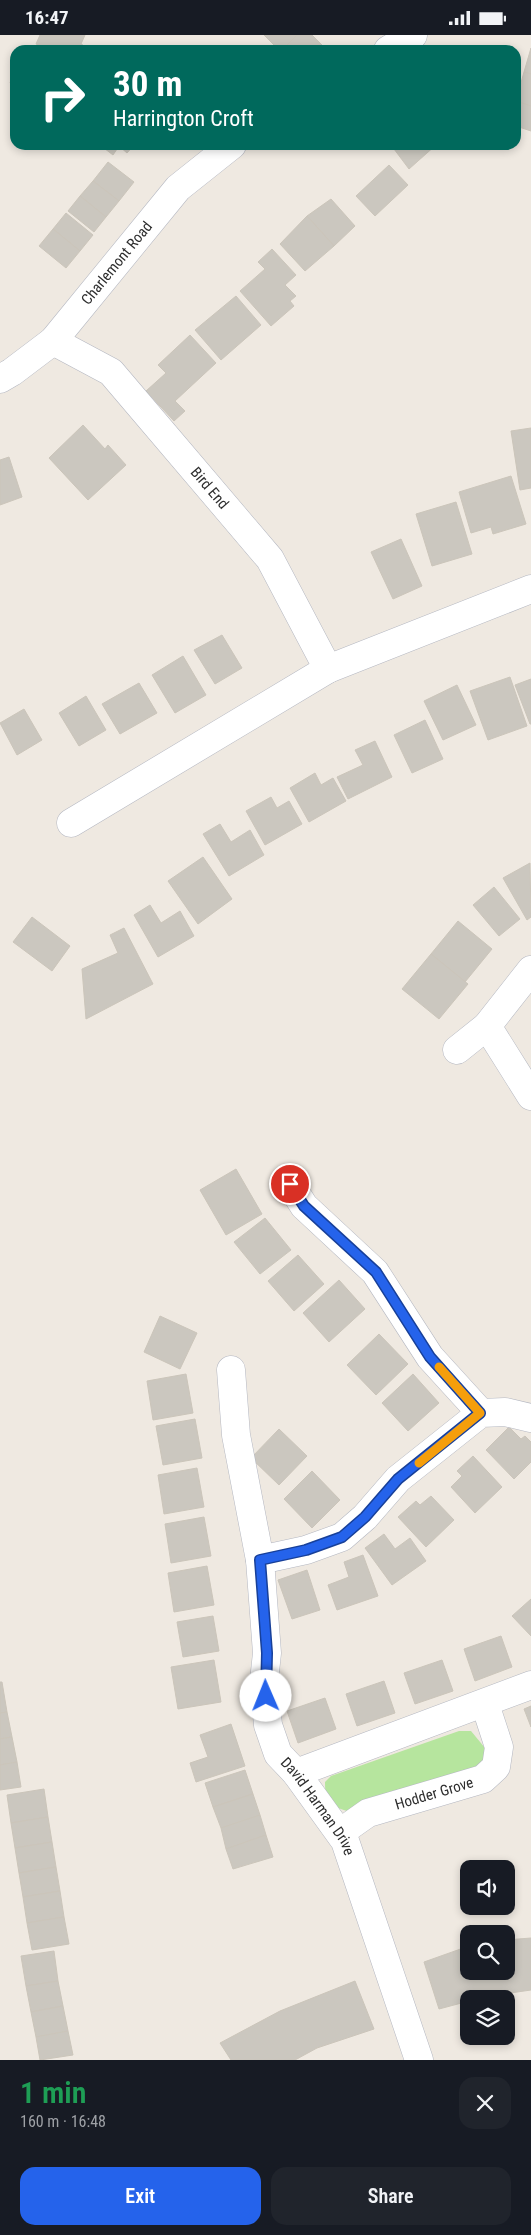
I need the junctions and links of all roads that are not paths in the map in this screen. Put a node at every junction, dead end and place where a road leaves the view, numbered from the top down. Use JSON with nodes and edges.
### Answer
{"nodes":[{"id":1,"x":413,"y":35,"type":"edge"},
{"id":2,"x":396,"y":45,"type":"edge"},
{"id":3,"x":226,"y":150,"type":"edge"},
{"id":4,"x":53,"y":341,"type":"junction"},
{"id":5,"x":0,"y":379,"type":"edge"},
{"id":6,"x":531,"y":589,"type":"edge"},
{"id":7,"x":328,"y":669,"type":"junction"},
{"id":8,"x":71,"y":823,"type":"dead end"},
{"id":9,"x":531,"y":970,"type":"edge"},
{"id":10,"x":487,"y":1026,"type":"junction"},
{"id":11,"x":457,"y":1050,"type":"dead end"},
{"id":12,"x":531,"y":1096,"type":"edge"},
{"id":13,"x":290,"y":1184,"type":"dead end"},
{"id":14,"x":231,"y":1370,"type":"dead end"},
{"id":15,"x":480,"y":1413,"type":"junction"},
{"id":16,"x":531,"y":1418,"type":"edge"},
{"id":17,"x":260,"y":1560,"type":"junction"},
{"id":18,"x":531,"y":1685,"type":"edge"},
{"id":19,"x":485,"y":1704,"type":"junction"},
{"id":20,"x":296,"y":1773,"type":"junction"},
{"id":21,"x":341,"y":1832,"type":"junction"},
{"id":22,"x":419,"y":2060,"type":"edge"}],
"edges":[{"from":1,"to":2,"type":"street"},
{"from":3,"to":4,"type":"street","name":"Charlemont Road"},
{"from":4,"to":5,"type":"street","name":"Charlemont Road"},
{"from":4,"to":7,"type":"street","name":"Bird End"},
{"from":6,"to":7,"type":"street"},
{"from":7,"to":8,"type":"street"},
{"from":9,"to":10,"type":"street"},
{"from":10,"to":11,"type":"street"},
{"from":10,"to":12,"type":"street"},
{"from":13,"to":15,"type":"street"},
{"from":14,"to":17,"type":"street","name":"David Harman Drive"},
{"from":15,"to":16,"type":"street"},
{"from":15,"to":17,"type":"street"},
{"from":17,"to":20,"type":"street","name":"David Harman Drive"},
{"from":18,"to":19,"type":"street"},
{"from":19,"to":20,"type":"street"},
{"from":19,"to":21,"type":"street","name":"Hodder Grove"},
{"from":20,"to":21,"type":"street","name":"David Harman Drive"},
{"from":21,"to":22,"type":"street","name":"David Harman Drive"}]}
